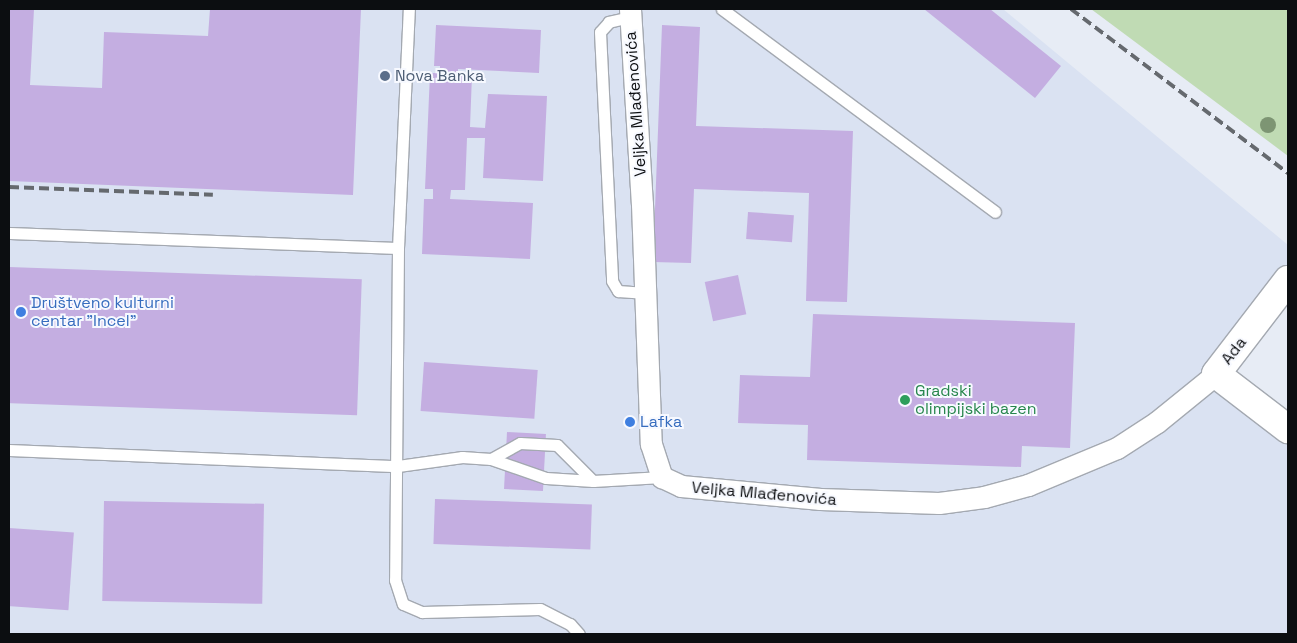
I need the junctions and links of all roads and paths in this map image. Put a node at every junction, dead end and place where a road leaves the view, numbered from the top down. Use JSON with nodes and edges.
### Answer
{"nodes":[{"id":1,"x":409,"y":9,"type":"edge"},
{"id":2,"x":722,"y":9,"type":"edge"},
{"id":3,"x":630,"y":13,"type":"edge"},
{"id":4,"x":995,"y":212,"type":"dead end"},
{"id":5,"x":9,"y":233,"type":"edge"},
{"id":6,"x":398,"y":248,"type":"junction"},
{"id":7,"x":1288,"y":280,"type":"edge"},
{"id":8,"x":646,"y":293,"type":"junction"},
{"id":9,"x":1216,"y":374,"type":"junction"},
{"id":10,"x":1288,"y":429,"type":"edge"},
{"id":11,"x":9,"y":450,"type":"edge"},
{"id":12,"x":491,"y":459,"type":"junction"},
{"id":13,"x":398,"y":466,"type":"junction"},
{"id":14,"x":662,"y":477,"type":"junction"},
{"id":15,"x":593,"y":481,"type":"junction"},
{"id":16,"x":579,"y":634,"type":"edge"}],
"edges":[{"from":1,"to":6,"type":"lane"},
{"from":2,"to":4,"type":"lane"},
{"from":3,"to":8,"type":"street","name":"Veljka Mlađenovića"},
{"from":3,"to":8,"type":"lane"},
{"from":5,"to":6,"type":"lane"},
{"from":6,"to":13,"type":"lane"},
{"from":7,"to":9,"type":"street","name":"Ada"},
{"from":8,"to":14,"type":"street","name":"Veljka Mlađenovića"},
{"from":9,"to":10,"type":"street","name":"Ada"},
{"from":9,"to":14,"type":"street","name":"Veljka Mlađenovića"},
{"from":11,"to":13,"type":"lane"},
{"from":12,"to":13,"type":"lane"},
{"from":12,"to":15,"type":"lane"},
{"from":12,"to":15,"type":"lane"},
{"from":13,"to":16,"type":"lane"},
{"from":14,"to":15,"type":"lane"}]}
